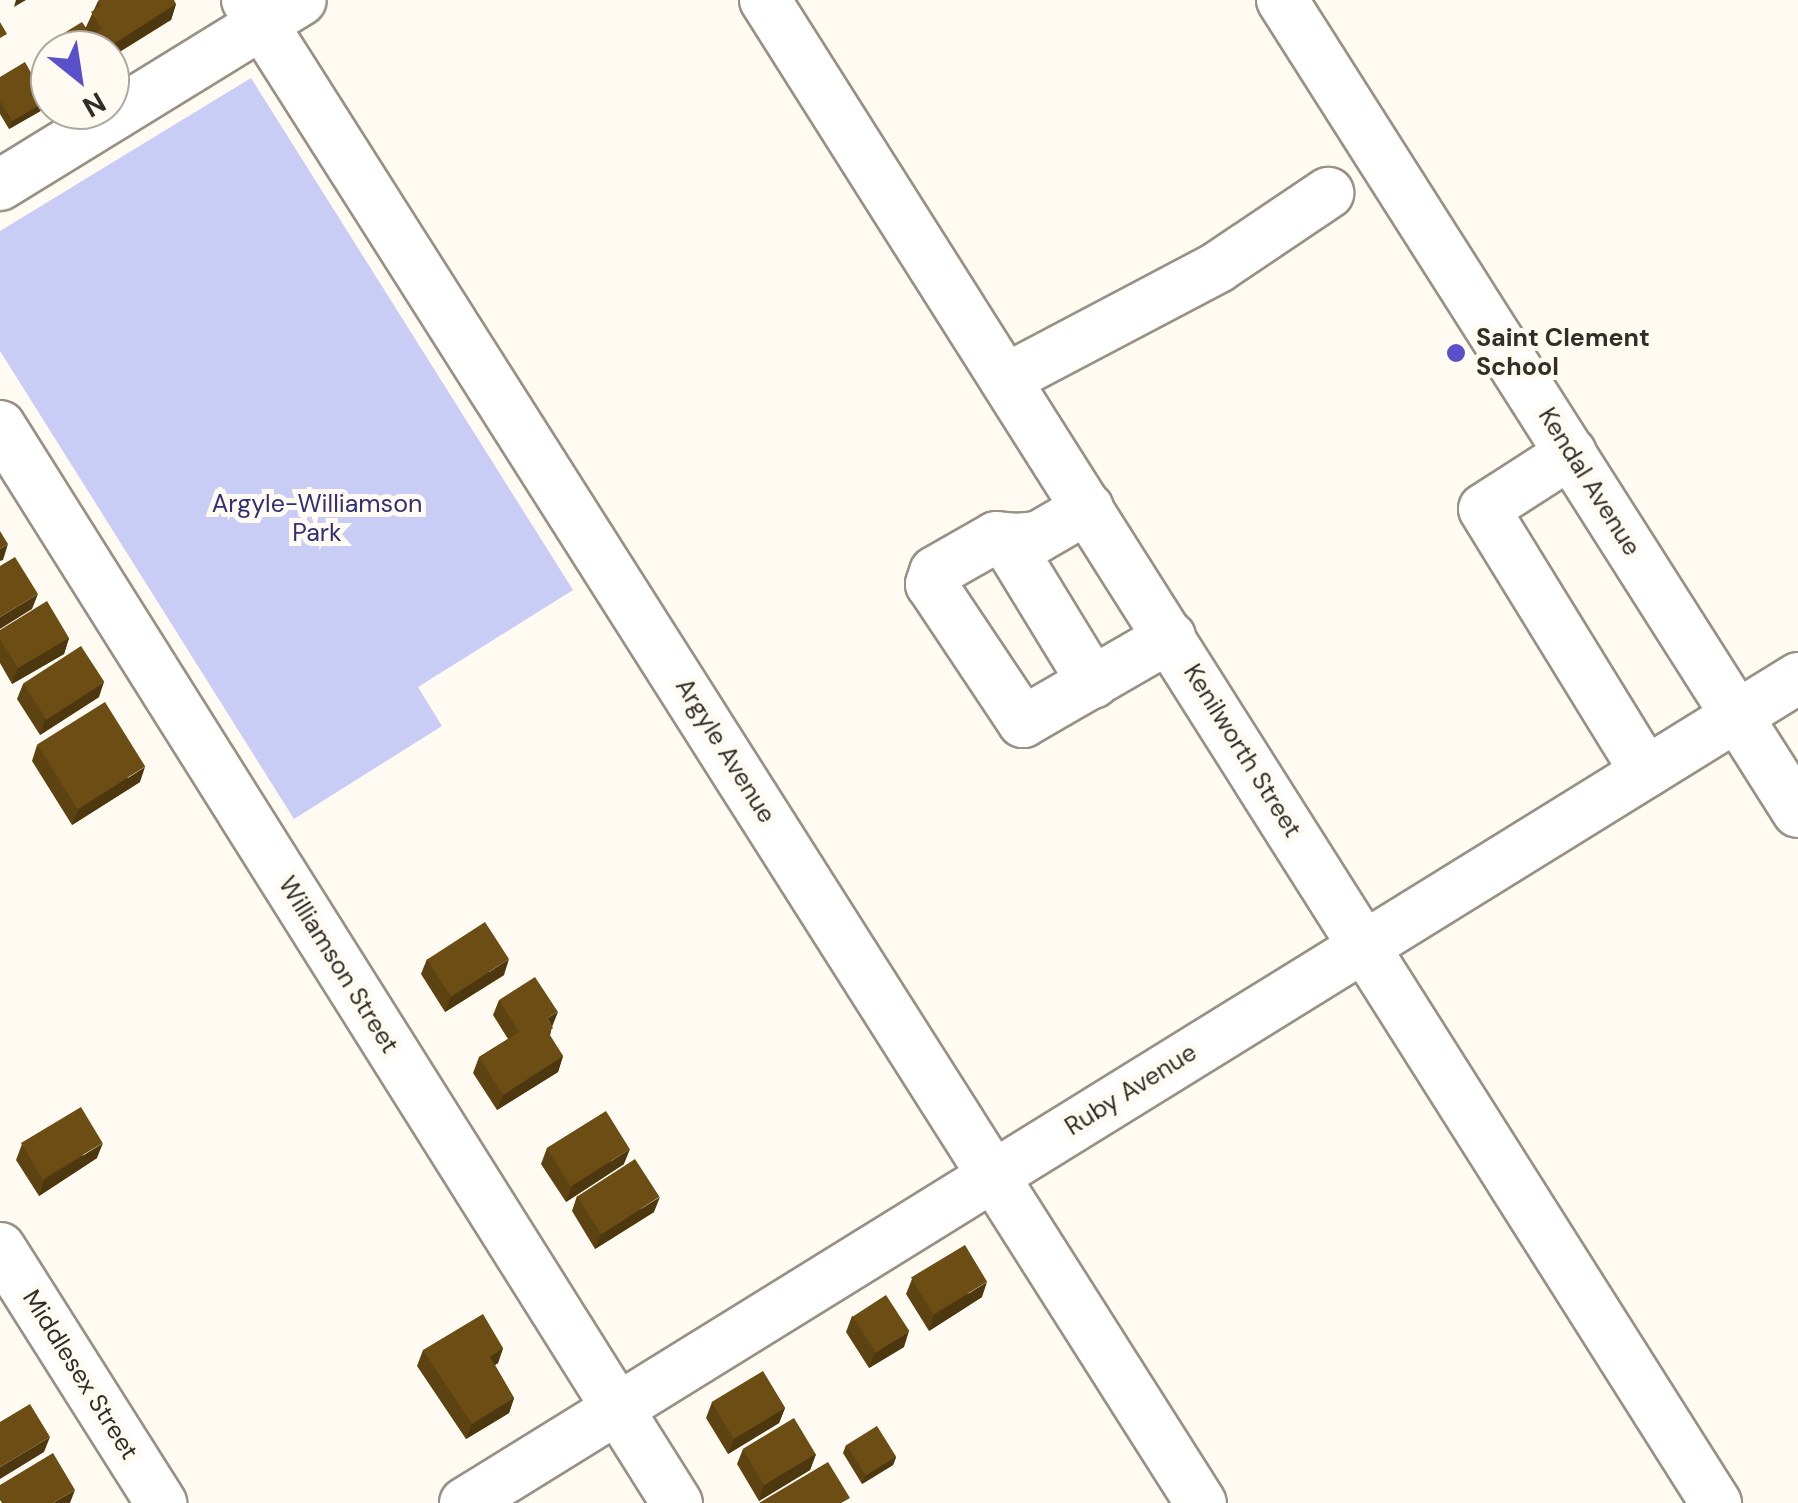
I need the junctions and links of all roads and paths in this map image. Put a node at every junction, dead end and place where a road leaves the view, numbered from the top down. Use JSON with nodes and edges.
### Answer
{"nodes":[{"id":1,"x":765,"y":0,"type":"edge"},
{"id":2,"x":1282,"y":0,"type":"edge"},
{"id":3,"x":270,"y":8,"type":"edge"},
{"id":4,"x":0,"y":184,"type":"edge"},
{"id":5,"x":1328,"y":192,"type":"dead end"},
{"id":6,"x":1006,"y":379,"type":"junction"},
{"id":7,"x":0,"y":426,"type":"edge"},
{"id":8,"x":1570,"y":453,"type":"junction"},
{"id":9,"x":1088,"y":508,"type":"junction"},
{"id":10,"x":1017,"y":538,"type":"junction"},
{"id":11,"x":1170,"y":637,"type":"junction"},
{"id":12,"x":1798,"y":678,"type":"edge"},
{"id":13,"x":1094,"y":682,"type":"junction"},
{"id":14,"x":1738,"y":716,"type":"junction"},
{"id":15,"x":1646,"y":772,"type":"junction"},
{"id":16,"x":1798,"y":812,"type":"edge"},
{"id":17,"x":1366,"y":945,"type":"junction"},
{"id":18,"x":994,"y":1174,"type":"junction"},
{"id":19,"x":0,"y":1248,"type":"edge"},
{"id":20,"x":617,"y":1410,"type":"junction"},
{"id":21,"x":161,"y":1503,"type":"edge"},
{"id":22,"x":464,"y":1503,"type":"edge"},
{"id":23,"x":677,"y":1503,"type":"edge"},
{"id":24,"x":1201,"y":1503,"type":"edge"},
{"id":25,"x":1716,"y":1503,"type":"edge"}],
"edges":[{"from":1,"to":6,"type":"street","name":"Kenilworth Street"},
{"from":2,"to":8,"type":"street","name":"Kendal Avenue"},
{"from":3,"to":4,"type":"street"},
{"from":3,"to":18,"type":"street","name":"Argyle Avenue"},
{"from":5,"to":6,"type":"street"},
{"from":6,"to":9,"type":"street","name":"Kenilworth Street"},
{"from":7,"to":20,"type":"street","name":"Williamson Street"},
{"from":8,"to":14,"type":"street","name":"Kendal Avenue"},
{"from":8,"to":15,"type":"street"},
{"from":9,"to":10,"type":"street"},
{"from":9,"to":11,"type":"street","name":"Kenilworth Street"},
{"from":10,"to":13,"type":"street"},
{"from":10,"to":13,"type":"street"},
{"from":11,"to":13,"type":"street"},
{"from":11,"to":17,"type":"street","name":"Kenilworth Street"},
{"from":12,"to":14,"type":"street","name":"Ruby Avenue"},
{"from":14,"to":15,"type":"street","name":"Ruby Avenue"},
{"from":14,"to":16,"type":"street","name":"Kendal Avenue"},
{"from":15,"to":17,"type":"street","name":"Ruby Avenue"},
{"from":17,"to":18,"type":"street","name":"Ruby Avenue"},
{"from":17,"to":25,"type":"street","name":"Kenilworth Street"},
{"from":18,"to":20,"type":"street","name":"Ruby Avenue"},
{"from":18,"to":24,"type":"street","name":"Argyle Avenue"},
{"from":19,"to":21,"type":"street","name":"Middlesex Street"},
{"from":20,"to":22,"type":"street","name":"Ruby Avenue"},
{"from":20,"to":23,"type":"street","name":"Williamson Street"}]}
